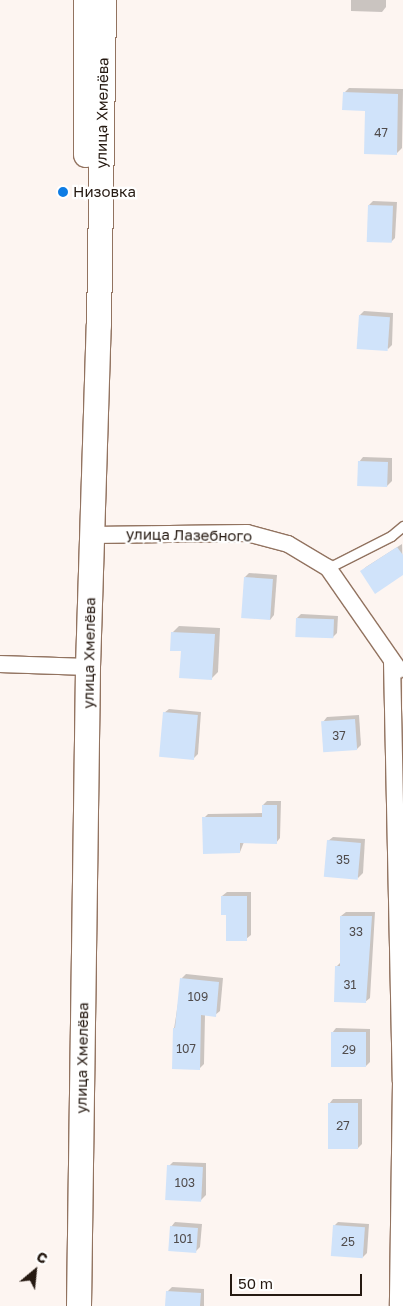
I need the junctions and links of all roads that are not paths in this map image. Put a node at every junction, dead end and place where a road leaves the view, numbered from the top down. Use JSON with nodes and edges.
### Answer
{"nodes":[{"id":1,"x":86,"y":0,"type":"edge"},
{"id":2,"x":104,"y":0,"type":"edge"},
{"id":3,"x":403,"y":526,"type":"edge"},
{"id":4,"x":91,"y":534,"type":"junction"},
{"id":5,"x":328,"y":568,"type":"junction"},
{"id":6,"x":392,"y":661,"type":"junction"},
{"id":7,"x":0,"y":664,"type":"edge"},
{"id":8,"x":88,"y":667,"type":"junction"},
{"id":9,"x":403,"y":676,"type":"edge"},
{"id":10,"x":402,"y":1083,"type":"edge"},
{"id":11,"x":79,"y":1306,"type":"edge"},
{"id":12,"x":398,"y":1306,"type":"edge"}],
"edges":[{"from":1,"to":4,"type":"main road"},
{"from":2,"to":4,"type":"main road","name":"улица Хмелёва"},
{"from":3,"to":5,"type":"lane"},
{"from":4,"to":5,"type":"street","name":"улица Лазебного"},
{"from":4,"to":8,"type":"main road","name":"улица Хмелёва"},
{"from":5,"to":6,"type":"street","name":"улица Лазебного"},
{"from":6,"to":9,"type":"street","name":"улица Лазебного"},
{"from":6,"to":10,"type":"street"},
{"from":7,"to":8,"type":"street"},
{"from":8,"to":11,"type":"main road","name":"улица Хмелёва"},
{"from":10,"to":12,"type":"street"}]}
